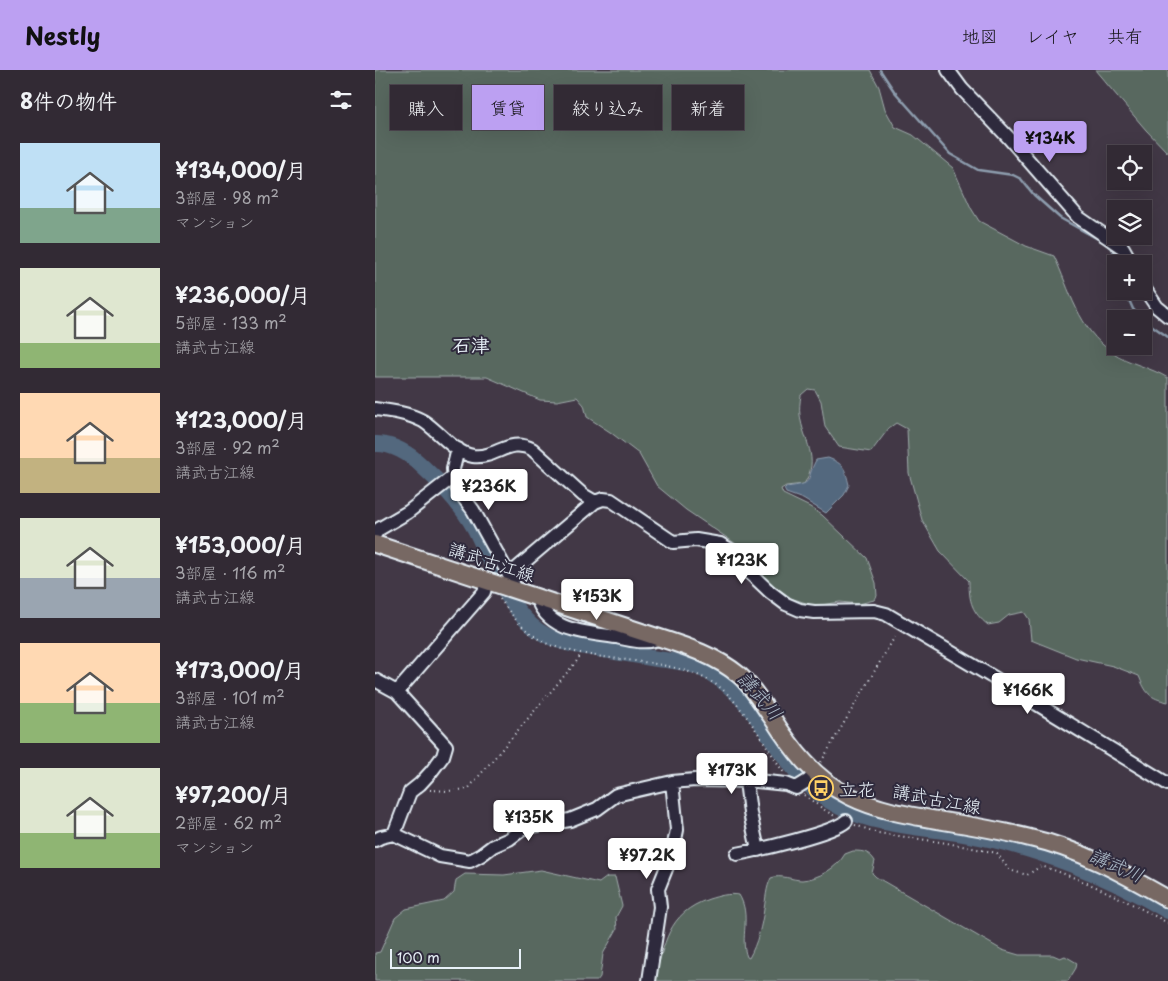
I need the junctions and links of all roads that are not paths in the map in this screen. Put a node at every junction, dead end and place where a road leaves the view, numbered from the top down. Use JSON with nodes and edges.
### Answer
{"nodes":[{"id":1,"x":948,"y":70,"type":"edge"},
{"id":2,"x":1127,"y":255,"type":"edge"},
{"id":3,"x":1152,"y":299,"type":"edge"},
{"id":4,"x":1168,"y":316,"type":"edge"},
{"id":5,"x":375,"y":409,"type":"edge"},
{"id":6,"x":458,"y":449,"type":"junction"},
{"id":7,"x":451,"y":478,"type":"junction"},
{"id":8,"x":595,"y":502,"type":"junction"},
{"id":9,"x":375,"y":534,"type":"edge"},
{"id":10,"x":375,"y":544,"type":"edge"},
{"id":11,"x":490,"y":582,"type":"junction"},
{"id":12,"x":512,"y":584,"type":"junction"},
{"id":13,"x":375,"y":680,"type":"edge"},
{"id":14,"x":397,"y":692,"type":"junction"},
{"id":15,"x":746,"y":781,"type":"junction"},
{"id":16,"x":672,"y":782,"type":"junction"},
{"id":17,"x":805,"y":782,"type":"junction"},
{"id":18,"x":1168,"y":784,"type":"edge"},
{"id":19,"x":846,"y":821,"type":"road end"},
{"id":20,"x":394,"y":834,"type":"junction"},
{"id":21,"x":375,"y":840,"type":"edge"},
{"id":22,"x":758,"y":850,"type":"junction"},
{"id":23,"x":737,"y":854,"type":"dead end"},
{"id":24,"x":1168,"y":899,"type":"edge"},
{"id":25,"x":649,"y":981,"type":"edge"}],
"edges":[{"from":1,"to":2,"type":"street"},
{"from":3,"to":4,"type":"street"},
{"from":5,"to":6,"type":"street"},
{"from":6,"to":7,"type":"street"},
{"from":6,"to":8,"type":"street"},
{"from":7,"to":9,"type":"street"},
{"from":7,"to":12,"type":"street"},
{"from":8,"to":12,"type":"street"},
{"from":8,"to":18,"type":"street"},
{"from":10,"to":11,"type":"main road","name":"講武古江線"},
{"from":11,"to":12,"type":"main road","name":"講武古江線"},
{"from":11,"to":14,"type":"street"},
{"from":12,"to":17,"type":"main road","name":"講武古江線"},
{"from":13,"to":14,"type":"street"},
{"from":14,"to":20,"type":"street"},
{"from":15,"to":16,"type":"street"},
{"from":15,"to":17,"type":"street"},
{"from":15,"to":22,"type":"street"},
{"from":16,"to":20,"type":"street"},
{"from":16,"to":25,"type":"street"},
{"from":17,"to":24,"type":"main road","name":"講武古江線"},
{"from":19,"to":22,"type":"street"},
{"from":20,"to":21,"type":"street"},
{"from":22,"to":23,"type":"street"}]}
